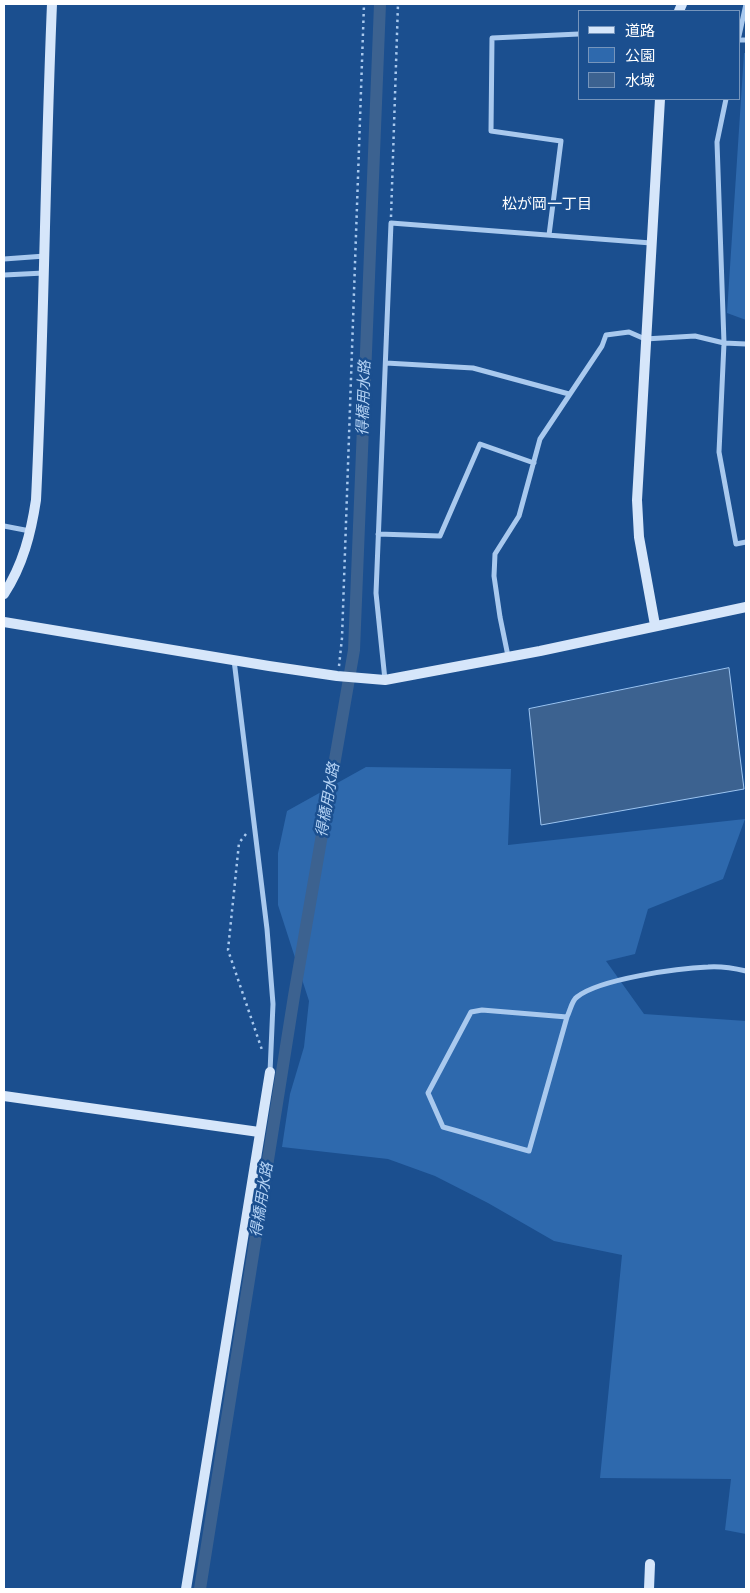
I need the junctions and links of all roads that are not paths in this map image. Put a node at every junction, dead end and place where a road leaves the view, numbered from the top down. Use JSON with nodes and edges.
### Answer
{"nodes":[{"id":1,"x":52,"y":4,"type":"edge"},
{"id":2,"x":746,"y":4,"type":"edge"},
{"id":3,"x":740,"y":33,"type":"edge"},
{"id":4,"x":578,"y":34,"type":"edge"},
{"id":5,"x":660,"y":100,"type":"edge"},
{"id":6,"x":726,"y":100,"type":"edge"},
{"id":7,"x":550,"y":235,"type":"junction"},
{"id":8,"x":651,"y":243,"type":"junction"},
{"id":9,"x":45,"y":256,"type":"junction"},
{"id":10,"x":4,"y":259,"type":"edge"},
{"id":11,"x":45,"y":273,"type":"junction"},
{"id":12,"x":4,"y":275,"type":"edge"},
{"id":13,"x":645,"y":339,"type":"junction"},
{"id":14,"x":724,"y":343,"type":"junction"},
{"id":15,"x":746,"y":344,"type":"edge"},
{"id":16,"x":386,"y":363,"type":"junction"},
{"id":17,"x":569,"y":394,"type":"junction"},
{"id":18,"x":534,"y":463,"type":"junction"},
{"id":19,"x":4,"y":526,"type":"edge"},
{"id":20,"x":31,"y":531,"type":"junction"},
{"id":21,"x":378,"y":534,"type":"junction"},
{"id":22,"x":746,"y":542,"type":"edge"},
{"id":23,"x":4,"y":594,"type":"edge"},
{"id":24,"x":746,"y":607,"type":"edge"},
{"id":25,"x":4,"y":622,"type":"edge"},
{"id":26,"x":655,"y":626,"type":"junction"},
{"id":27,"x":508,"y":656,"type":"junction"},
{"id":28,"x":234,"y":660,"type":"junction"},
{"id":29,"x":385,"y":680,"type":"junction"},
{"id":30,"x":746,"y":971,"type":"edge"},
{"id":31,"x":567,"y":1017,"type":"junction"},
{"id":32,"x":270,"y":1072,"type":"joint"},
{"id":33,"x":4,"y":1096,"type":"edge"},
{"id":34,"x":259,"y":1132,"type":"junction"},
{"id":35,"x":650,"y":1564,"type":"dead end"},
{"id":36,"x":186,"y":1589,"type":"edge"},
{"id":37,"x":649,"y":1589,"type":"edge"}],
"edges":[{"from":1,"to":9,"type":"street"},
{"from":2,"to":3,"type":"street"},
{"from":4,"to":7,"type":"street"},
{"from":5,"to":8,"type":"street"},
{"from":6,"to":14,"type":"street"},
{"from":7,"to":8,"type":"street"},
{"from":7,"to":16,"type":"street"},
{"from":8,"to":13,"type":"street"},
{"from":9,"to":10,"type":"street"},
{"from":9,"to":11,"type":"street"},
{"from":11,"to":12,"type":"street"},
{"from":11,"to":20,"type":"street"},
{"from":13,"to":14,"type":"street"},
{"from":13,"to":17,"type":"street"},
{"from":13,"to":26,"type":"street"},
{"from":14,"to":15,"type":"street"},
{"from":14,"to":22,"type":"street"},
{"from":16,"to":17,"type":"street"},
{"from":16,"to":21,"type":"street"},
{"from":17,"to":18,"type":"street"},
{"from":18,"to":21,"type":"street"},
{"from":18,"to":27,"type":"street"},
{"from":19,"to":20,"type":"street"},
{"from":20,"to":23,"type":"street"},
{"from":21,"to":29,"type":"street"},
{"from":24,"to":26,"type":"street"},
{"from":25,"to":28,"type":"street"},
{"from":26,"to":27,"type":"street"},
{"from":27,"to":29,"type":"street"},
{"from":28,"to":29,"type":"street"},
{"from":28,"to":32,"type":"street"},
{"from":30,"to":31,"type":"street"},
{"from":31,"to":31,"type":"street"},
{"from":32,"to":34,"type":"street"},
{"from":33,"to":34,"type":"street"},
{"from":34,"to":36,"type":"street"},
{"from":35,"to":37,"type":"street"}]}
